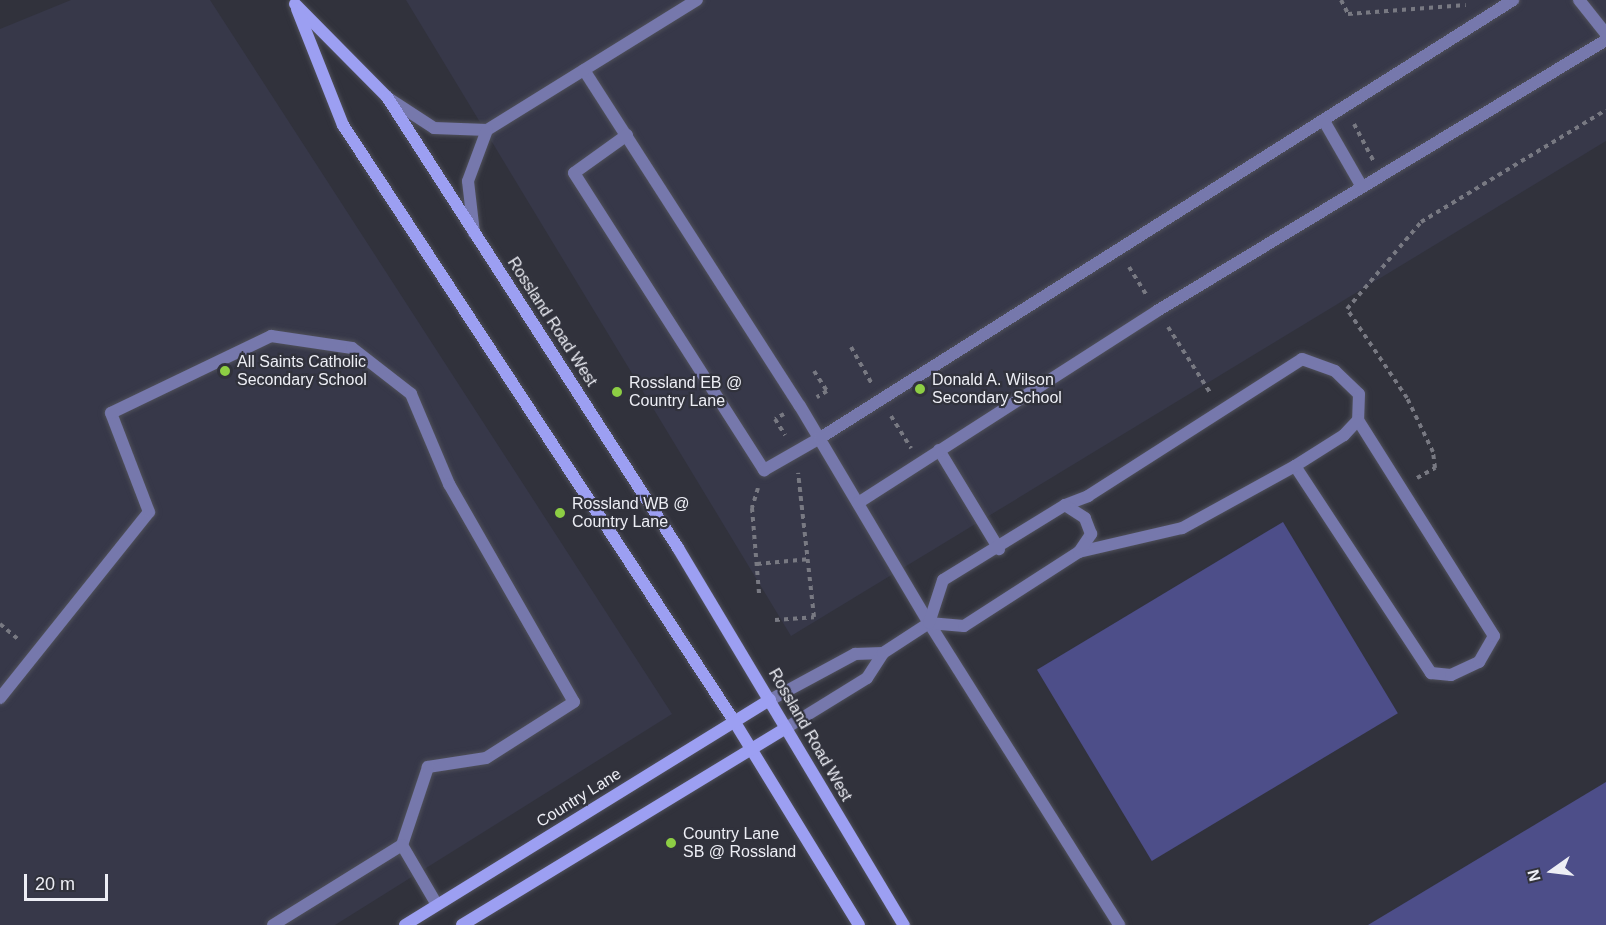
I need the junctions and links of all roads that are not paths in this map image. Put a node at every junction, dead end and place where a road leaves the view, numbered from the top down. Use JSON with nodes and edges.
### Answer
{"nodes":[{"id":1,"x":697,"y":0,"type":"edge"},
{"id":2,"x":1579,"y":0,"type":"edge"},
{"id":3,"x":294,"y":2,"type":"edge"},
{"id":4,"x":1510,"y":2,"type":"edge"},
{"id":5,"x":1606,"y":34,"type":"edge"},
{"id":6,"x":1606,"y":40,"type":"edge"},
{"id":7,"x":584,"y":70,"type":"junction"},
{"id":8,"x":387,"y":98,"type":"junction"},
{"id":9,"x":1324,"y":121,"type":"junction"},
{"id":10,"x":487,"y":129,"type":"junction"},
{"id":11,"x":627,"y":135,"type":"junction"},
{"id":12,"x":1362,"y":188,"type":"junction"},
{"id":13,"x":474,"y":235,"type":"junction"},
{"id":14,"x":1358,"y":420,"type":"junction"},
{"id":15,"x":820,"y":438,"type":"junction"},
{"id":16,"x":939,"y":450,"type":"junction"},
{"id":17,"x":1295,"y":466,"type":"junction"},
{"id":18,"x":858,"y":503,"type":"junction"},
{"id":19,"x":1065,"y":505,"type":"junction"},
{"id":20,"x":999,"y":549,"type":"junction"},
{"id":21,"x":1079,"y":552,"type":"junction"},
{"id":22,"x":928,"y":623,"type":"junction"},
{"id":23,"x":883,"y":653,"type":"junction"},
{"id":24,"x":0,"y":698,"type":"edge"},
{"id":25,"x":770,"y":700,"type":"junction"},
{"id":26,"x":734,"y":721,"type":"junction"},
{"id":27,"x":786,"y":728,"type":"junction"},
{"id":28,"x":751,"y":749,"type":"junction"},
{"id":29,"x":402,"y":845,"type":"junction"},
{"id":30,"x":437,"y":905,"type":"junction"},
{"id":31,"x":273,"y":925,"type":"edge"},
{"id":32,"x":405,"y":925,"type":"edge"},
{"id":33,"x":462,"y":925,"type":"edge"},
{"id":34,"x":859,"y":925,"type":"edge"},
{"id":35,"x":904,"y":925,"type":"edge"},
{"id":36,"x":1119,"y":925,"type":"edge"}],
"edges":[{"from":1,"to":7,"type":"lane"},
{"from":2,"to":5,"type":"lane"},
{"from":3,"to":8,"type":"main road","name":"Rossland Road West"},
{"from":3,"to":26,"type":"main road","name":"Rossland Road West"},
{"from":4,"to":9,"type":"lane"},
{"from":6,"to":12,"type":"lane"},
{"from":7,"to":10,"type":"lane"},
{"from":7,"to":11,"type":"lane"},
{"from":8,"to":10,"type":"lane"},
{"from":8,"to":13,"type":"main road","name":"Rossland Road West"},
{"from":9,"to":12,"type":"lane"},
{"from":9,"to":15,"type":"lane"},
{"from":10,"to":13,"type":"lane"},
{"from":11,"to":15,"type":"lane"},
{"from":11,"to":15,"type":"lane"},
{"from":12,"to":16,"type":"lane"},
{"from":13,"to":25,"type":"main road","name":"Rossland Road West"},
{"from":14,"to":17,"type":"lane"},
{"from":14,"to":17,"type":"lane"},
{"from":14,"to":19,"type":"lane"},
{"from":15,"to":18,"type":"lane"},
{"from":16,"to":18,"type":"lane"},
{"from":16,"to":20,"type":"lane"},
{"from":17,"to":21,"type":"lane"},
{"from":18,"to":22,"type":"lane"},
{"from":19,"to":20,"type":"lane"},
{"from":19,"to":21,"type":"lane"},
{"from":20,"to":22,"type":"lane"},
{"from":21,"to":22,"type":"lane"},
{"from":22,"to":23,"type":"lane"},
{"from":22,"to":36,"type":"lane"},
{"from":23,"to":25,"type":"lane"},
{"from":23,"to":27,"type":"lane"},
{"from":24,"to":29,"type":"lane"},
{"from":25,"to":26,"type":"main road","name":"Country Lane"},
{"from":25,"to":27,"type":"main road","name":"Rossland Road West"},
{"from":26,"to":28,"type":"main road","name":"Rossland Road West"},
{"from":26,"to":30,"type":"main road","name":"Country Lane"},
{"from":27,"to":28,"type":"main road"},
{"from":27,"to":35,"type":"main road","name":"Rossland Road West"},
{"from":28,"to":33,"type":"main road"},
{"from":28,"to":34,"type":"main road","name":"Rossland Road West"},
{"from":29,"to":30,"type":"lane"},
{"from":29,"to":31,"type":"lane"},
{"from":30,"to":32,"type":"main road","name":"Country Lane"}]}
